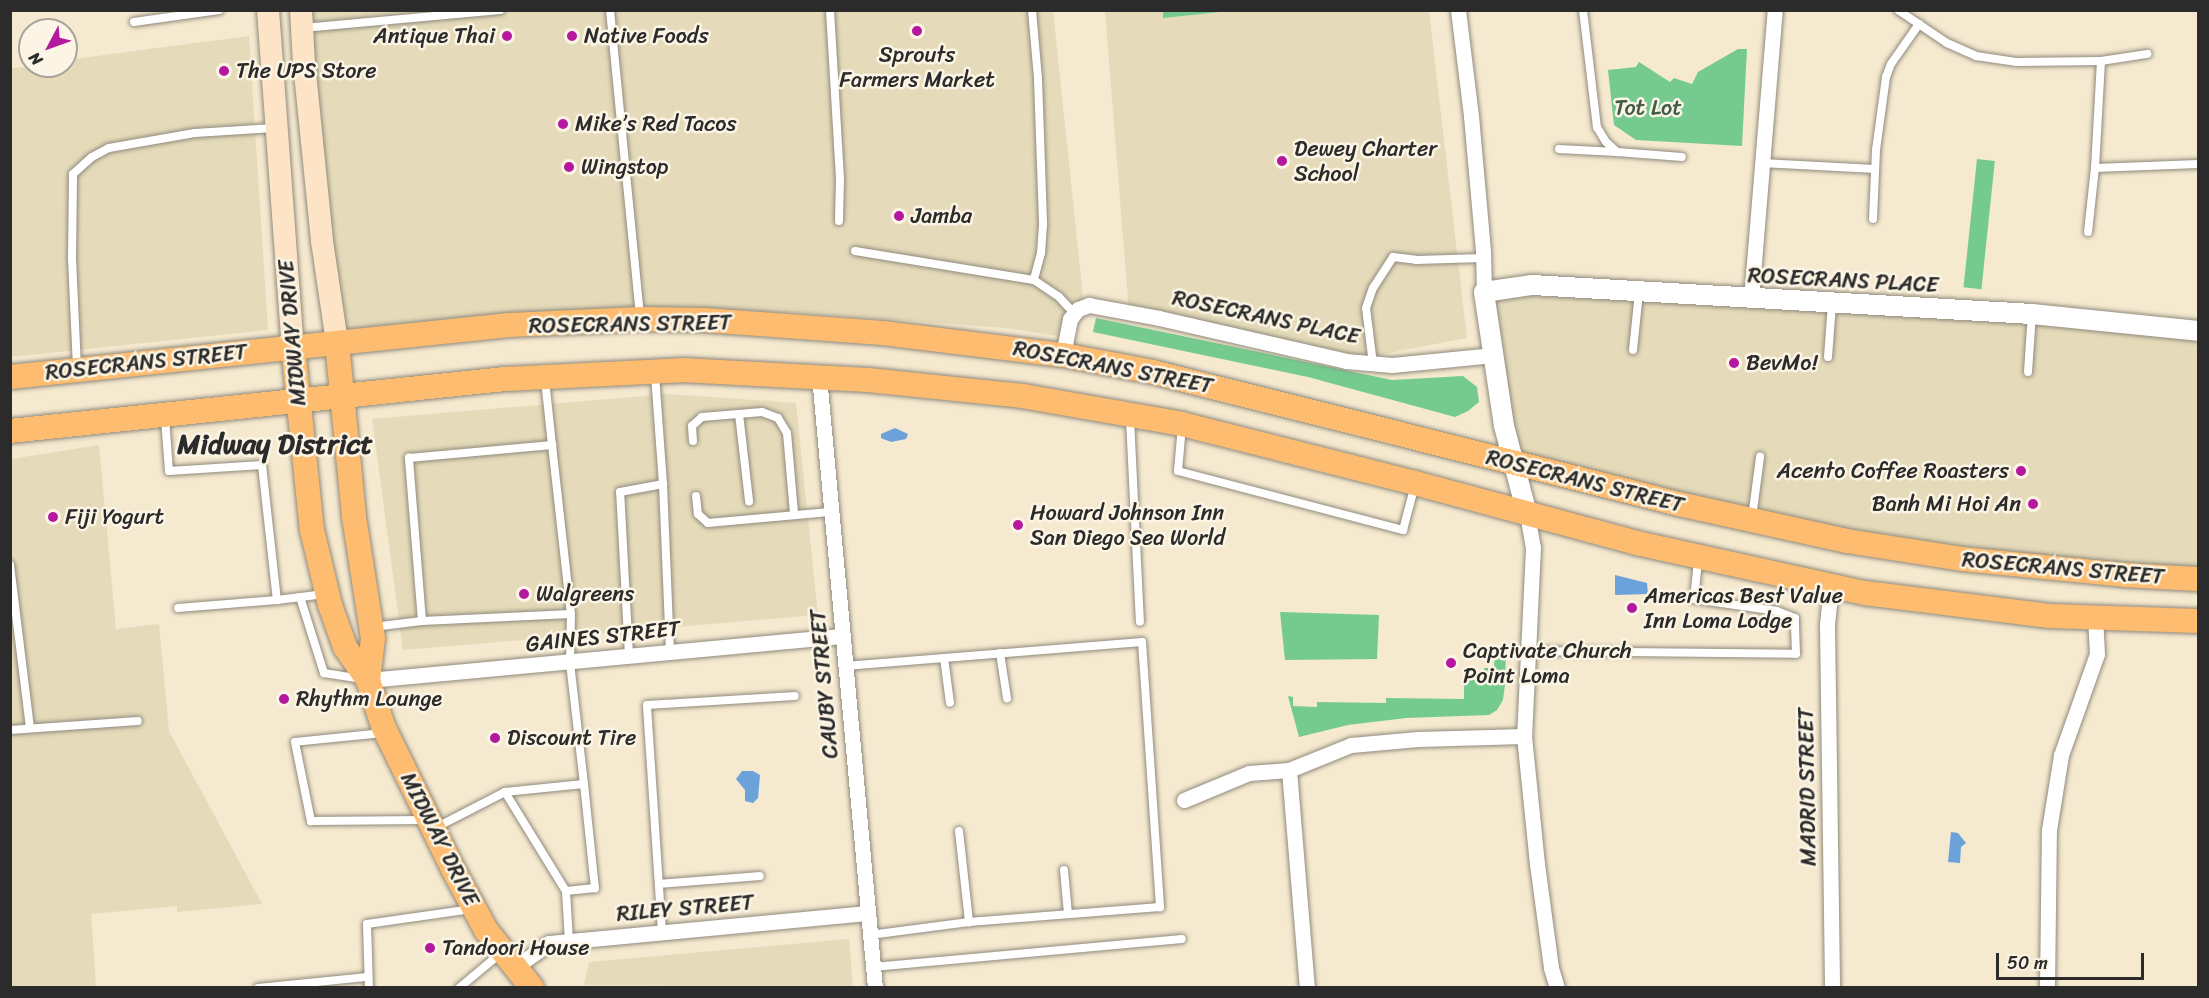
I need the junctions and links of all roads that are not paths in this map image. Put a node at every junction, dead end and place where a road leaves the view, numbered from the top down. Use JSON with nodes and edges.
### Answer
{"nodes":[{"id":1,"x":219,"y":10,"type":"edge"},
{"id":2,"x":268,"y":10,"type":"edge"},
{"id":3,"x":500,"y":10,"type":"edge"},
{"id":4,"x":610,"y":10,"type":"edge"},
{"id":5,"x":830,"y":10,"type":"edge"},
{"id":6,"x":1032,"y":10,"type":"edge"},
{"id":7,"x":1583,"y":10,"type":"edge"},
{"id":8,"x":1775,"y":10,"type":"edge"},
{"id":9,"x":1898,"y":10,"type":"edge"},
{"id":10,"x":1460,"y":11,"type":"edge"},
{"id":11,"x":301,"y":19,"type":"edge"},
{"id":12,"x":134,"y":22,"type":"dead end"},
{"id":13,"x":1919,"y":24,"type":"junction"},
{"id":14,"x":2147,"y":54,"type":"dead end"},
{"id":15,"x":2101,"y":61,"type":"junction"},
{"id":16,"x":276,"y":128,"type":"junction"},
{"id":17,"x":1559,"y":149,"type":"dead end"},
{"id":18,"x":1617,"y":152,"type":"junction"},
{"id":19,"x":1682,"y":157,"type":"dead end"},
{"id":20,"x":1762,"y":163,"type":"junction"},
{"id":21,"x":2199,"y":164,"type":"edge"},
{"id":22,"x":2096,"y":168,"type":"junction"},
{"id":23,"x":1875,"y":169,"type":"junction"},
{"id":24,"x":1873,"y":219,"type":"dead end"},
{"id":25,"x":839,"y":221,"type":"dead end"},
{"id":26,"x":2088,"y":232,"type":"dead end"},
{"id":27,"x":855,"y":251,"type":"dead end"},
{"id":28,"x":1483,"y":258,"type":"junction"},
{"id":29,"x":1034,"y":280,"type":"junction"},
{"id":30,"x":1639,"y":291,"type":"junction"},
{"id":31,"x":1484,"y":292,"type":"junction"},
{"id":32,"x":1751,"y":299,"type":"junction"},
{"id":33,"x":1832,"y":304,"type":"junction"},
{"id":34,"x":1074,"y":313,"type":"junction"},
{"id":35,"x":2032,"y":314,"type":"junction"},
{"id":36,"x":640,"y":319,"type":"junction"},
{"id":37,"x":2199,"y":331,"type":"edge"},
{"id":38,"x":337,"y":344,"type":"junction"},
{"id":39,"x":293,"y":347,"type":"junction"},
{"id":40,"x":1633,"y":350,"type":"dead end"},
{"id":41,"x":1063,"y":355,"type":"junction"},
{"id":42,"x":1494,"y":355,"type":"junction"},
{"id":43,"x":1828,"y":357,"type":"dead end"},
{"id":44,"x":1373,"y":364,"type":"junction"},
{"id":45,"x":77,"y":369,"type":"junction"},
{"id":46,"x":654,"y":372,"type":"junction"},
{"id":47,"x":2028,"y":372,"type":"dead end"},
{"id":48,"x":819,"y":376,"type":"junction"},
{"id":49,"x":10,"y":377,"type":"edge"},
{"id":50,"x":545,"y":377,"type":"junction"},
{"id":51,"x":342,"y":397,"type":"junction"},
{"id":52,"x":297,"y":401,"type":"junction"},
{"id":53,"x":164,"y":413,"type":"junction"},
{"id":54,"x":739,"y":414,"type":"junction"},
{"id":55,"x":1130,"y":414,"type":"junction"},
{"id":56,"x":1182,"y":424,"type":"junction"},
{"id":57,"x":10,"y":431,"type":"edge"},
{"id":58,"x":693,"y":441,"type":"dead end"},
{"id":59,"x":552,"y":445,"type":"junction"},
{"id":60,"x":1761,"y":458,"type":"dead end"},
{"id":61,"x":1512,"y":462,"type":"junction"},
{"id":62,"x":1415,"y":483,"type":"junction"},
{"id":63,"x":663,"y":484,"type":"junction"},
{"id":64,"x":696,"y":496,"type":"dead end"},
{"id":65,"x":749,"y":501,"type":"dead end"},
{"id":66,"x":830,"y":512,"type":"junction"},
{"id":67,"x":794,"y":513,"type":"junction"},
{"id":68,"x":1527,"y":514,"type":"junction"},
{"id":69,"x":1752,"y":520,"type":"junction"},
{"id":70,"x":1698,"y":558,"type":"junction"},
{"id":71,"x":10,"y":565,"type":"edge"},
{"id":72,"x":2199,"y":579,"type":"edge"},
{"id":73,"x":1831,"y":586,"type":"junction"},
{"id":74,"x":327,"y":594,"type":"junction"},
{"id":75,"x":300,"y":597,"type":"junction"},
{"id":76,"x":277,"y":600,"type":"junction"},
{"id":77,"x":178,"y":608,"type":"dead end"},
{"id":78,"x":571,"y":614,"type":"junction"},
{"id":79,"x":2095,"y":620,"type":"junction"},
{"id":80,"x":422,"y":621,"type":"junction"},
{"id":81,"x":2199,"y":621,"type":"edge"},
{"id":82,"x":1140,"y":622,"type":"dead end"},
{"id":83,"x":372,"y":627,"type":"junction"},
{"id":84,"x":842,"y":636,"type":"junction"},
{"id":85,"x":1526,"y":651,"type":"junction"},
{"id":86,"x":670,"y":652,"type":"junction"},
{"id":87,"x":1000,"y":653,"type":"junction"},
{"id":88,"x":629,"y":656,"type":"junction"},
{"id":89,"x":944,"y":658,"type":"junction"},
{"id":90,"x":570,"y":663,"type":"junction"},
{"id":91,"x":845,"y":666,"type":"junction"},
{"id":92,"x":368,"y":680,"type":"junction"},
{"id":93,"x":795,"y":696,"type":"dead end"},
{"id":94,"x":1007,"y":698,"type":"dead end"},
{"id":95,"x":950,"y":703,"type":"dead end"},
{"id":96,"x":138,"y":721,"type":"dead end"},
{"id":97,"x":30,"y":728,"type":"junction"},
{"id":98,"x":10,"y":730,"type":"edge"},
{"id":99,"x":387,"y":733,"type":"junction"},
{"id":100,"x":1524,"y":736,"type":"junction"},
{"id":101,"x":1289,"y":770,"type":"junction"},
{"id":102,"x":584,"y":784,"type":"junction"},
{"id":103,"x":505,"y":792,"type":"junction"},
{"id":104,"x":1184,"y":800,"type":"dead end"},
{"id":105,"x":431,"y":825,"type":"junction"},
{"id":106,"x":959,"y":831,"type":"dead end"},
{"id":107,"x":1064,"y":870,"type":"dead end"},
{"id":108,"x":760,"y":876,"type":"dead end"},
{"id":109,"x":658,"y":884,"type":"junction"},
{"id":110,"x":566,"y":891,"type":"junction"},
{"id":111,"x":474,"y":909,"type":"junction"},
{"id":112,"x":868,"y":913,"type":"junction"},
{"id":113,"x":1068,"y":914,"type":"junction"},
{"id":114,"x":969,"y":922,"type":"junction"},
{"id":115,"x":662,"y":932,"type":"junction"},
{"id":116,"x":870,"y":935,"type":"junction"},
{"id":117,"x":1182,"y":939,"type":"dead end"},
{"id":118,"x":570,"y":941,"type":"junction"},
{"id":119,"x":508,"y":960,"type":"junction"},
{"id":120,"x":873,"y":967,"type":"junction"},
{"id":121,"x":368,"y":977,"type":"junction"},
{"id":122,"x":258,"y":987,"type":"edge"},
{"id":123,"x":369,"y":987,"type":"edge"},
{"id":124,"x":459,"y":987,"type":"edge"},
{"id":125,"x":532,"y":987,"type":"edge"},
{"id":126,"x":875,"y":987,"type":"edge"},
{"id":127,"x":1307,"y":987,"type":"edge"},
{"id":128,"x":1557,"y":987,"type":"edge"},
{"id":129,"x":1832,"y":987,"type":"edge"},
{"id":130,"x":2047,"y":987,"type":"edge"}],
"edges":[{"from":1,"to":12,"type":"lane"},
{"from":2,"to":16,"type":"main road","name":"MIDWAY DRIVE"},
{"from":3,"to":11,"type":"lane"},
{"from":4,"to":36,"type":"lane"},
{"from":5,"to":25,"type":"lane"},
{"from":6,"to":29,"type":"lane"},
{"from":7,"to":18,"type":"lane"},
{"from":8,"to":20,"type":"street"},
{"from":9,"to":13,"type":"lane"},
{"from":10,"to":28,"type":"street"},
{"from":11,"to":38,"type":"main road","name":"MIDWAY DRIVE"},
{"from":13,"to":15,"type":"lane"},
{"from":13,"to":23,"type":"lane"},
{"from":14,"to":15,"type":"lane"},
{"from":15,"to":22,"type":"lane"},
{"from":16,"to":39,"type":"main road","name":"MIDWAY DRIVE"},
{"from":16,"to":45,"type":"lane"},
{"from":17,"to":18,"type":"lane"},
{"from":18,"to":19,"type":"lane"},
{"from":20,"to":23,"type":"lane"},
{"from":20,"to":32,"type":"street"},
{"from":21,"to":22,"type":"lane"},
{"from":22,"to":26,"type":"lane"},
{"from":23,"to":24,"type":"lane"},
{"from":27,"to":29,"type":"lane"},
{"from":28,"to":31,"type":"street"},
{"from":28,"to":44,"type":"lane"},
{"from":29,"to":34,"type":"lane"},
{"from":30,"to":31,"type":"street","name":"ROSECRANS PLACE"},
{"from":30,"to":32,"type":"street","name":"ROSECRANS PLACE"},
{"from":30,"to":40,"type":"lane"},
{"from":31,"to":42,"type":"street"},
{"from":32,"to":33,"type":"street","name":"ROSECRANS PLACE"},
{"from":33,"to":35,"type":"street","name":"ROSECRANS PLACE"},
{"from":33,"to":43,"type":"lane"},
{"from":34,"to":41,"type":"street"},
{"from":34,"to":44,"type":"street","name":"ROSECRANS PLACE"},
{"from":35,"to":37,"type":"street","name":"ROSECRANS PLACE"},
{"from":35,"to":47,"type":"lane"},
{"from":36,"to":38,"type":"main road","name":"ROSECRANS STREET"},
{"from":36,"to":41,"type":"main road","name":"ROSECRANS STREET"},
{"from":38,"to":39,"type":"main road","name":"ROSECRANS STREET"},
{"from":38,"to":51,"type":"main road","name":"MIDWAY DRIVE"},
{"from":39,"to":45,"type":"main road","name":"ROSECRANS STREET"},
{"from":39,"to":52,"type":"main road","name":"MIDWAY DRIVE"},
{"from":41,"to":61,"type":"main road","name":"ROSECRANS STREET"},
{"from":42,"to":44,"type":"street","name":"ROSECRANS PLACE"},
{"from":42,"to":61,"type":"street"},
{"from":45,"to":49,"type":"main road","name":"ROSECRANS STREET"},
{"from":46,"to":48,"type":"main road","name":"ROSECRANS STREET"},
{"from":46,"to":50,"type":"main road","name":"ROSECRANS STREET"},
{"from":46,"to":63,"type":"lane"},
{"from":48,"to":55,"type":"main road","name":"ROSECRANS STREET"},
{"from":48,"to":66,"type":"street","name":"CAUBY STREET"},
{"from":50,"to":51,"type":"main road","name":"ROSECRANS STREET"},
{"from":50,"to":59,"type":"lane"},
{"from":51,"to":52,"type":"main road","name":"ROSECRANS STREET"},
{"from":51,"to":83,"type":"main road","name":"MIDWAY DRIVE"},
{"from":52,"to":53,"type":"main road","name":"ROSECRANS STREET"},
{"from":52,"to":74,"type":"main road","name":"MIDWAY DRIVE"},
{"from":53,"to":57,"type":"main road","name":"ROSECRANS STREET"},
{"from":53,"to":76,"type":"lane"},
{"from":54,"to":58,"type":"lane"},
{"from":54,"to":65,"type":"lane"},
{"from":54,"to":67,"type":"lane"},
{"from":55,"to":56,"type":"main road","name":"ROSECRANS STREET"},
{"from":55,"to":82,"type":"lane"},
{"from":56,"to":62,"type":"main road","name":"ROSECRANS STREET"},
{"from":56,"to":62,"type":"lane"},
{"from":59,"to":78,"type":"lane"},
{"from":59,"to":80,"type":"lane"},
{"from":60,"to":69,"type":"lane"},
{"from":61,"to":68,"type":"street"},
{"from":61,"to":69,"type":"main road","name":"ROSECRANS STREET"},
{"from":62,"to":68,"type":"main road","name":"ROSECRANS STREET"},
{"from":63,"to":86,"type":"lane"},
{"from":63,"to":88,"type":"lane"},
{"from":64,"to":67,"type":"lane"},
{"from":66,"to":67,"type":"lane"},
{"from":66,"to":84,"type":"street","name":"CAUBY STREET"},
{"from":68,"to":70,"type":"main road","name":"ROSECRANS STREET"},
{"from":68,"to":85,"type":"street"},
{"from":69,"to":72,"type":"main road","name":"ROSECRANS STREET"},
{"from":70,"to":73,"type":"main road","name":"ROSECRANS STREET"},
{"from":70,"to":85,"type":"lane"},
{"from":71,"to":97,"type":"lane"},
{"from":73,"to":79,"type":"main road","name":"ROSECRANS STREET"},
{"from":73,"to":129,"type":"street","name":"MADRID STREET"},
{"from":74,"to":75,"type":"lane"},
{"from":74,"to":92,"type":"main road","name":"MIDWAY DRIVE"},
{"from":75,"to":76,"type":"lane"},
{"from":75,"to":92,"type":"lane"},
{"from":76,"to":77,"type":"lane"},
{"from":78,"to":80,"type":"lane"},
{"from":78,"to":90,"type":"lane"},
{"from":79,"to":81,"type":"main road","name":"ROSECRANS STREET"},
{"from":79,"to":130,"type":"street"},
{"from":80,"to":83,"type":"lane"},
{"from":83,"to":92,"type":"main road","name":"MIDWAY DRIVE"},
{"from":84,"to":86,"type":"street","name":"GAINES STREET"},
{"from":84,"to":91,"type":"street","name":"CAUBY STREET"},
{"from":85,"to":100,"type":"street"},
{"from":86,"to":88,"type":"street","name":"GAINES STREET"},
{"from":87,"to":89,"type":"lane"},
{"from":87,"to":94,"type":"lane"},
{"from":87,"to":113,"type":"lane"},
{"from":88,"to":90,"type":"street","name":"GAINES STREET"},
{"from":89,"to":91,"type":"lane"},
{"from":89,"to":95,"type":"lane"},
{"from":90,"to":92,"type":"street","name":"GAINES STREET"},
{"from":90,"to":102,"type":"lane"},
{"from":91,"to":112,"type":"street","name":"CAUBY STREET"},
{"from":92,"to":99,"type":"main road","name":"MIDWAY DRIVE"},
{"from":93,"to":109,"type":"lane"},
{"from":96,"to":97,"type":"lane"},
{"from":97,"to":98,"type":"lane"},
{"from":99,"to":105,"type":"main road","name":"MIDWAY DRIVE"},
{"from":99,"to":105,"type":"lane"},
{"from":100,"to":101,"type":"street"},
{"from":100,"to":128,"type":"street"},
{"from":101,"to":104,"type":"street"},
{"from":101,"to":127,"type":"street"},
{"from":102,"to":103,"type":"lane"},
{"from":102,"to":110,"type":"lane"},
{"from":103,"to":105,"type":"lane"},
{"from":103,"to":110,"type":"lane"},
{"from":105,"to":111,"type":"main road","name":"MIDWAY DRIVE"},
{"from":106,"to":114,"type":"lane"},
{"from":107,"to":113,"type":"lane"},
{"from":108,"to":109,"type":"lane"},
{"from":109,"to":115,"type":"lane"},
{"from":110,"to":118,"type":"lane"},
{"from":111,"to":119,"type":"main road","name":"MIDWAY DRIVE"},
{"from":111,"to":121,"type":"lane"},
{"from":112,"to":115,"type":"street","name":"RILEY STREET"},
{"from":112,"to":116,"type":"street","name":"CAUBY STREET"},
{"from":113,"to":114,"type":"lane"},
{"from":114,"to":116,"type":"lane"},
{"from":115,"to":118,"type":"street","name":"RILEY STREET"},
{"from":116,"to":120,"type":"street","name":"CAUBY STREET"},
{"from":117,"to":120,"type":"lane"},
{"from":118,"to":119,"type":"street","name":"RILEY STREET"},
{"from":119,"to":124,"type":"lane"},
{"from":119,"to":125,"type":"main road","name":"MIDWAY DRIVE"},
{"from":120,"to":126,"type":"street","name":"CAUBY STREET"},
{"from":121,"to":122,"type":"lane"},
{"from":121,"to":123,"type":"lane"}]}
